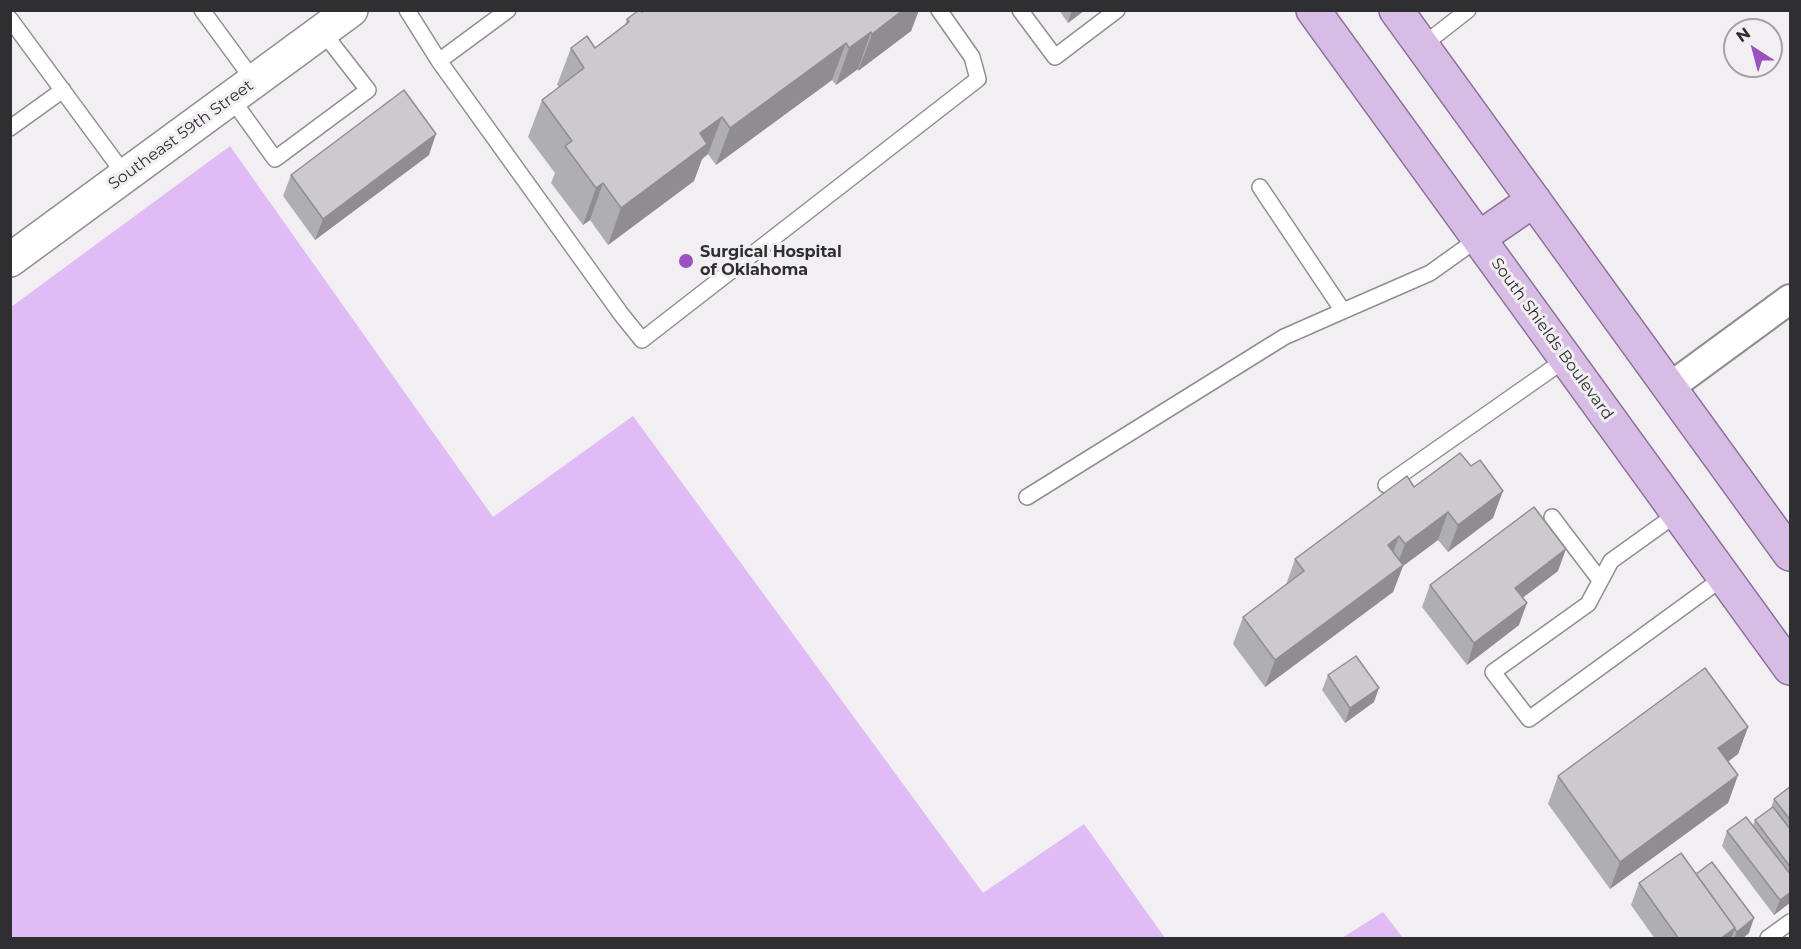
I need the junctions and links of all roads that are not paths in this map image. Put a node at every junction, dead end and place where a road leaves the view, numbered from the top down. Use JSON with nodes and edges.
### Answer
{"nodes":[{"id":1,"x":202,"y":10,"type":"edge"},
{"id":2,"x":351,"y":10,"type":"edge"},
{"id":3,"x":407,"y":10,"type":"edge"},
{"id":4,"x":508,"y":10,"type":"edge"},
{"id":5,"x":939,"y":10,"type":"edge"},
{"id":6,"x":1020,"y":10,"type":"edge"},
{"id":7,"x":1117,"y":10,"type":"edge"},
{"id":8,"x":1313,"y":10,"type":"edge"},
{"id":9,"x":1396,"y":10,"type":"edge"},
{"id":10,"x":1468,"y":10,"type":"edge"},
{"id":11,"x":10,"y":19,"type":"edge"},
{"id":12,"x":322,"y":31,"type":"junction"},
{"id":13,"x":1422,"y":46,"type":"junction"},
{"id":14,"x":440,"y":61,"type":"junction"},
{"id":15,"x":63,"y":90,"type":"junction"},
{"id":16,"x":243,"y":90,"type":"junction"},
{"id":17,"x":10,"y":128,"type":"edge"},
{"id":18,"x":126,"y":176,"type":"junction"},
{"id":19,"x":1260,"y":187,"type":"dead end"},
{"id":20,"x":1534,"y":200,"type":"junction"},
{"id":21,"x":1479,"y":238,"type":"junction"},
{"id":22,"x":10,"y":260,"type":"edge"},
{"id":23,"x":1791,"y":299,"type":"edge"},
{"id":24,"x":1343,"y":310,"type":"junction"},
{"id":25,"x":1566,"y":359,"type":"junction"},
{"id":26,"x":1670,"y":387,"type":"junction"},
{"id":27,"x":1386,"y":485,"type":"dead end"},
{"id":28,"x":1027,"y":497,"type":"dead end"},
{"id":29,"x":1678,"y":513,"type":"junction"},
{"id":30,"x":1552,"y":517,"type":"dead end"},
{"id":31,"x":1791,"y":554,"type":"edge"},
{"id":32,"x":1724,"y":577,"type":"junction"},
{"id":33,"x":1600,"y":580,"type":"junction"},
{"id":34,"x":1791,"y":668,"type":"edge"},
{"id":35,"x":1791,"y":922,"type":"edge"},
{"id":36,"x":1768,"y":939,"type":"edge"}],
"edges":[{"from":1,"to":16,"type":"lane"},
{"from":2,"to":12,"type":"main road","name":"Southeast 59th Street"},
{"from":3,"to":14,"type":"lane"},
{"from":4,"to":14,"type":"lane"},
{"from":5,"to":14,"type":"lane"},
{"from":6,"to":7,"type":"lane"},
{"from":8,"to":21,"type":"main road","name":"South Shields Boulevard"},
{"from":9,"to":13,"type":"main road"},
{"from":10,"to":13,"type":"lane"},
{"from":11,"to":15,"type":"lane"},
{"from":12,"to":16,"type":"main road","name":"Southeast 59th Street"},
{"from":12,"to":16,"type":"lane"},
{"from":13,"to":20,"type":"main road"},
{"from":15,"to":17,"type":"lane"},
{"from":15,"to":18,"type":"lane"},
{"from":16,"to":18,"type":"main road","name":"Southeast 59th Street"},
{"from":18,"to":22,"type":"main road","name":"Southeast 59th Street"},
{"from":19,"to":24,"type":"lane"},
{"from":20,"to":21,"type":"main road"},
{"from":20,"to":26,"type":"main road"},
{"from":21,"to":24,"type":"lane"},
{"from":21,"to":25,"type":"main road","name":"South Shields Boulevard"},
{"from":23,"to":26,"type":"street"},
{"from":24,"to":28,"type":"lane"},
{"from":25,"to":27,"type":"lane"},
{"from":25,"to":29,"type":"main road","name":"South Shields Boulevard"},
{"from":26,"to":31,"type":"main road"},
{"from":29,"to":32,"type":"main road","name":"South Shields Boulevard"},
{"from":29,"to":33,"type":"lane"},
{"from":30,"to":33,"type":"lane"},
{"from":32,"to":33,"type":"lane"},
{"from":32,"to":34,"type":"main road","name":"South Shields Boulevard"},
{"from":35,"to":36,"type":"lane"}]}
